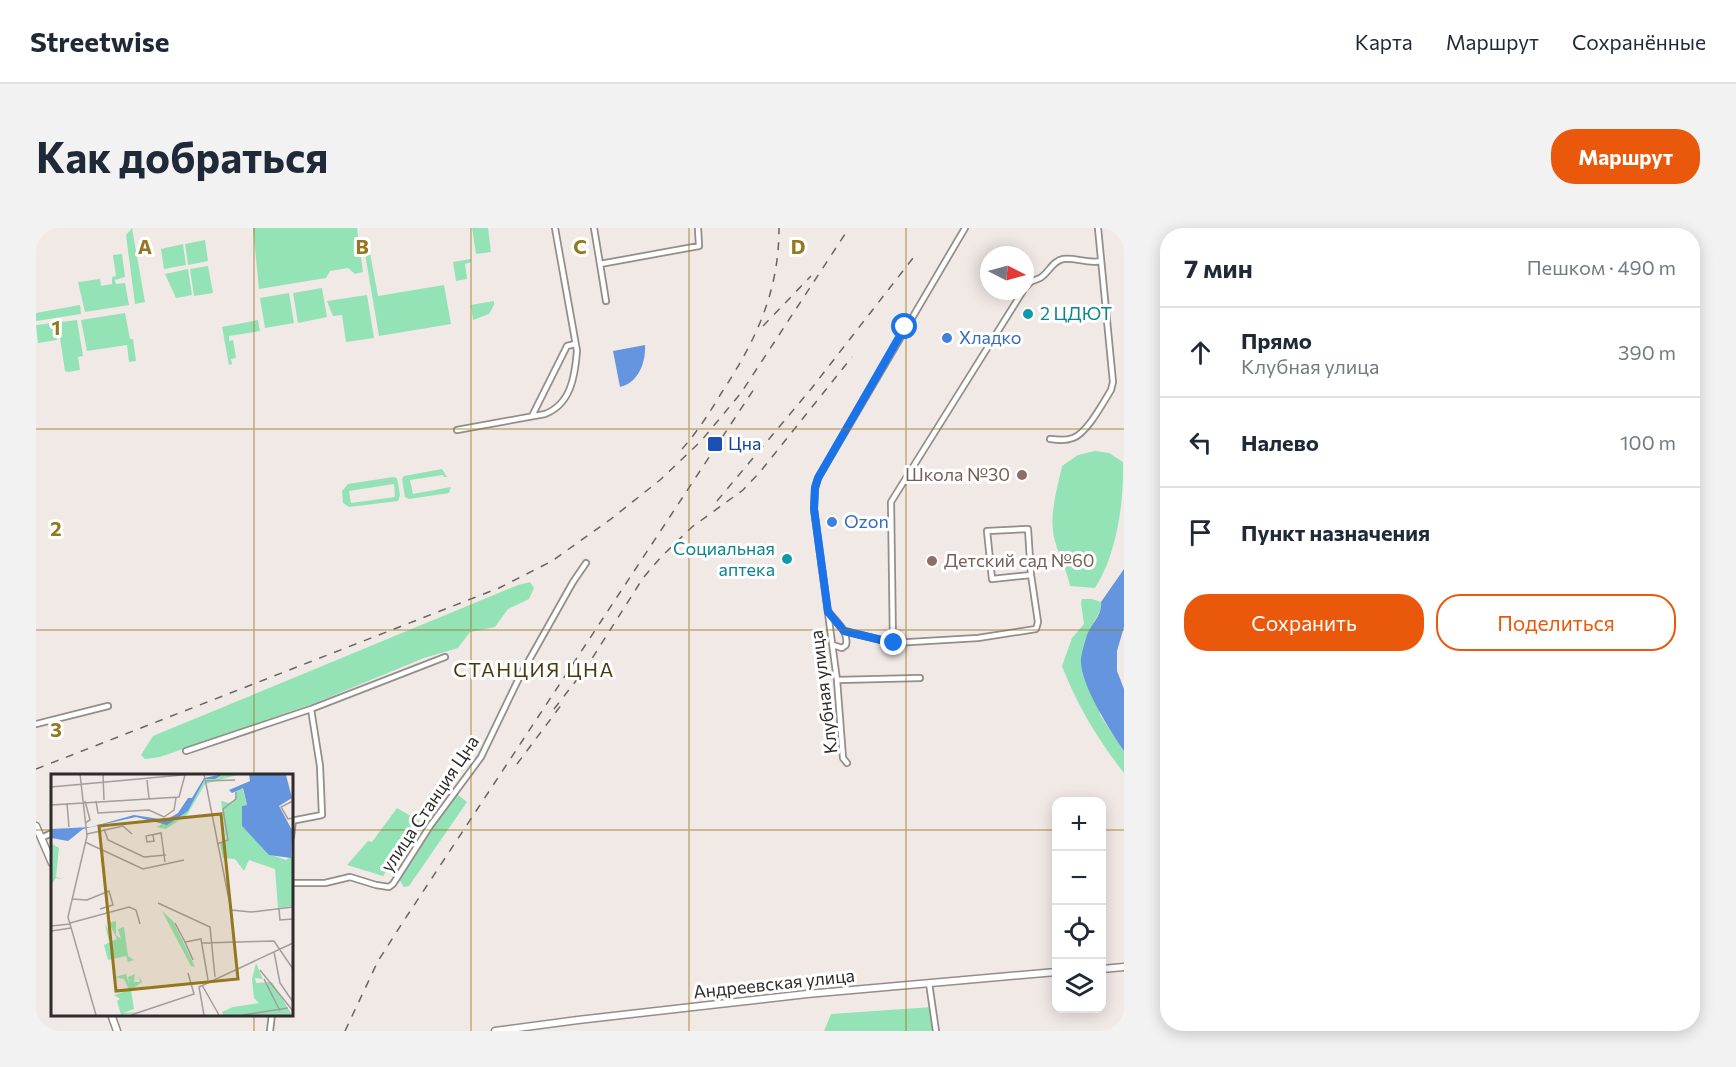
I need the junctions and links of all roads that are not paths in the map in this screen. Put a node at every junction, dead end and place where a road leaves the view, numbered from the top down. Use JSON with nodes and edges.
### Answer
{"nodes":[{"id":1,"x":555,"y":228,"type":"edge"},
{"id":2,"x":594,"y":228,"type":"edge"},
{"id":3,"x":698,"y":228,"type":"edge"},
{"id":4,"x":965,"y":228,"type":"edge"},
{"id":5,"x":1098,"y":228,"type":"edge"},
{"id":6,"x":1101,"y":261,"type":"junction"},
{"id":7,"x":600,"y":264,"type":"junction"},
{"id":8,"x":1034,"y":279,"type":"edge"},
{"id":9,"x":1017,"y":300,"type":"edge"},
{"id":10,"x":606,"y":301,"type":"dead end"},
{"id":11,"x":575,"y":344,"type":"junction"},
{"id":12,"x":532,"y":416,"type":"junction"},
{"id":13,"x":457,"y":430,"type":"dead end"},
{"id":14,"x":1050,"y":439,"type":"dead end"},
{"id":15,"x":586,"y":563,"type":"dead end"},
{"id":16,"x":1031,"y":575,"type":"junction"},
{"id":17,"x":828,"y":612,"type":"junction"},
{"id":18,"x":844,"y":631,"type":"junction"},
{"id":19,"x":894,"y":643,"type":"junction"},
{"id":20,"x":832,"y":645,"type":"junction"},
{"id":21,"x":445,"y":657,"type":"dead end"},
{"id":22,"x":920,"y":678,"type":"dead end"},
{"id":23,"x":837,"y":680,"type":"junction"},
{"id":24,"x":108,"y":706,"type":"dead end"},
{"id":25,"x":311,"y":709,"type":"junction"},
{"id":26,"x":36,"y":724,"type":"edge"},
{"id":27,"x":186,"y":751,"type":"dead end"},
{"id":28,"x":847,"y":763,"type":"dead end"},
{"id":29,"x":292,"y":821,"type":"edge"},
{"id":30,"x":36,"y":826,"type":"edge"},
{"id":31,"x":51,"y":833,"type":"edge"},
{"id":32,"x":41,"y":838,"type":"junction"},
{"id":33,"x":51,"y":860,"type":"edge"},
{"id":34,"x":292,"y":883,"type":"edge"},
{"id":35,"x":1124,"y":967,"type":"edge"},
{"id":36,"x":1106,"y":969,"type":"edge"},
{"id":37,"x":1052,"y":972,"type":"edge"},
{"id":38,"x":929,"y":983,"type":"junction"},
{"id":39,"x":112,"y":1016,"type":"edge"},
{"id":40,"x":272,"y":1016,"type":"edge"},
{"id":41,"x":117,"y":1031,"type":"edge"},
{"id":42,"x":270,"y":1031,"type":"edge"},
{"id":43,"x":495,"y":1031,"type":"edge"},
{"id":44,"x":936,"y":1031,"type":"edge"}],
"edges":[{"from":1,"to":11,"type":"street"},
{"from":2,"to":7,"type":"street"},
{"from":3,"to":7,"type":"street"},
{"from":4,"to":17,"type":"street","name":"Клубная улица"},
{"from":5,"to":6,"type":"street"},
{"from":6,"to":8,"type":"street"},
{"from":6,"to":14,"type":"street"},
{"from":7,"to":10,"type":"street"},
{"from":9,"to":19,"type":"street"},
{"from":11,"to":12,"type":"street"},
{"from":11,"to":12,"type":"street"},
{"from":12,"to":13,"type":"street"},
{"from":15,"to":34,"type":"street","name":"улица Станция Цна"},
{"from":16,"to":16,"type":"street"},
{"from":16,"to":19,"type":"street"},
{"from":17,"to":18,"type":"street"},
{"from":17,"to":20,"type":"street","name":"Клубная улица"},
{"from":18,"to":19,"type":"street"},
{"from":18,"to":20,"type":"street"},
{"from":20,"to":23,"type":"street","name":"Клубная улица"},
{"from":21,"to":25,"type":"street"},
{"from":22,"to":23,"type":"street"},
{"from":23,"to":28,"type":"street","name":"Клубная улица"},
{"from":24,"to":26,"type":"street"},
{"from":25,"to":27,"type":"street"},
{"from":25,"to":29,"type":"street"},
{"from":30,"to":32,"type":"street"},
{"from":31,"to":32,"type":"street"},
{"from":32,"to":33,"type":"street"},
{"from":35,"to":36,"type":"street"},
{"from":37,"to":38,"type":"street","name":"Андреевская улица"},
{"from":38,"to":43,"type":"street","name":"Андреевская улица"},
{"from":38,"to":44,"type":"street"},
{"from":39,"to":41,"type":"street"},
{"from":40,"to":42,"type":"street"}]}
